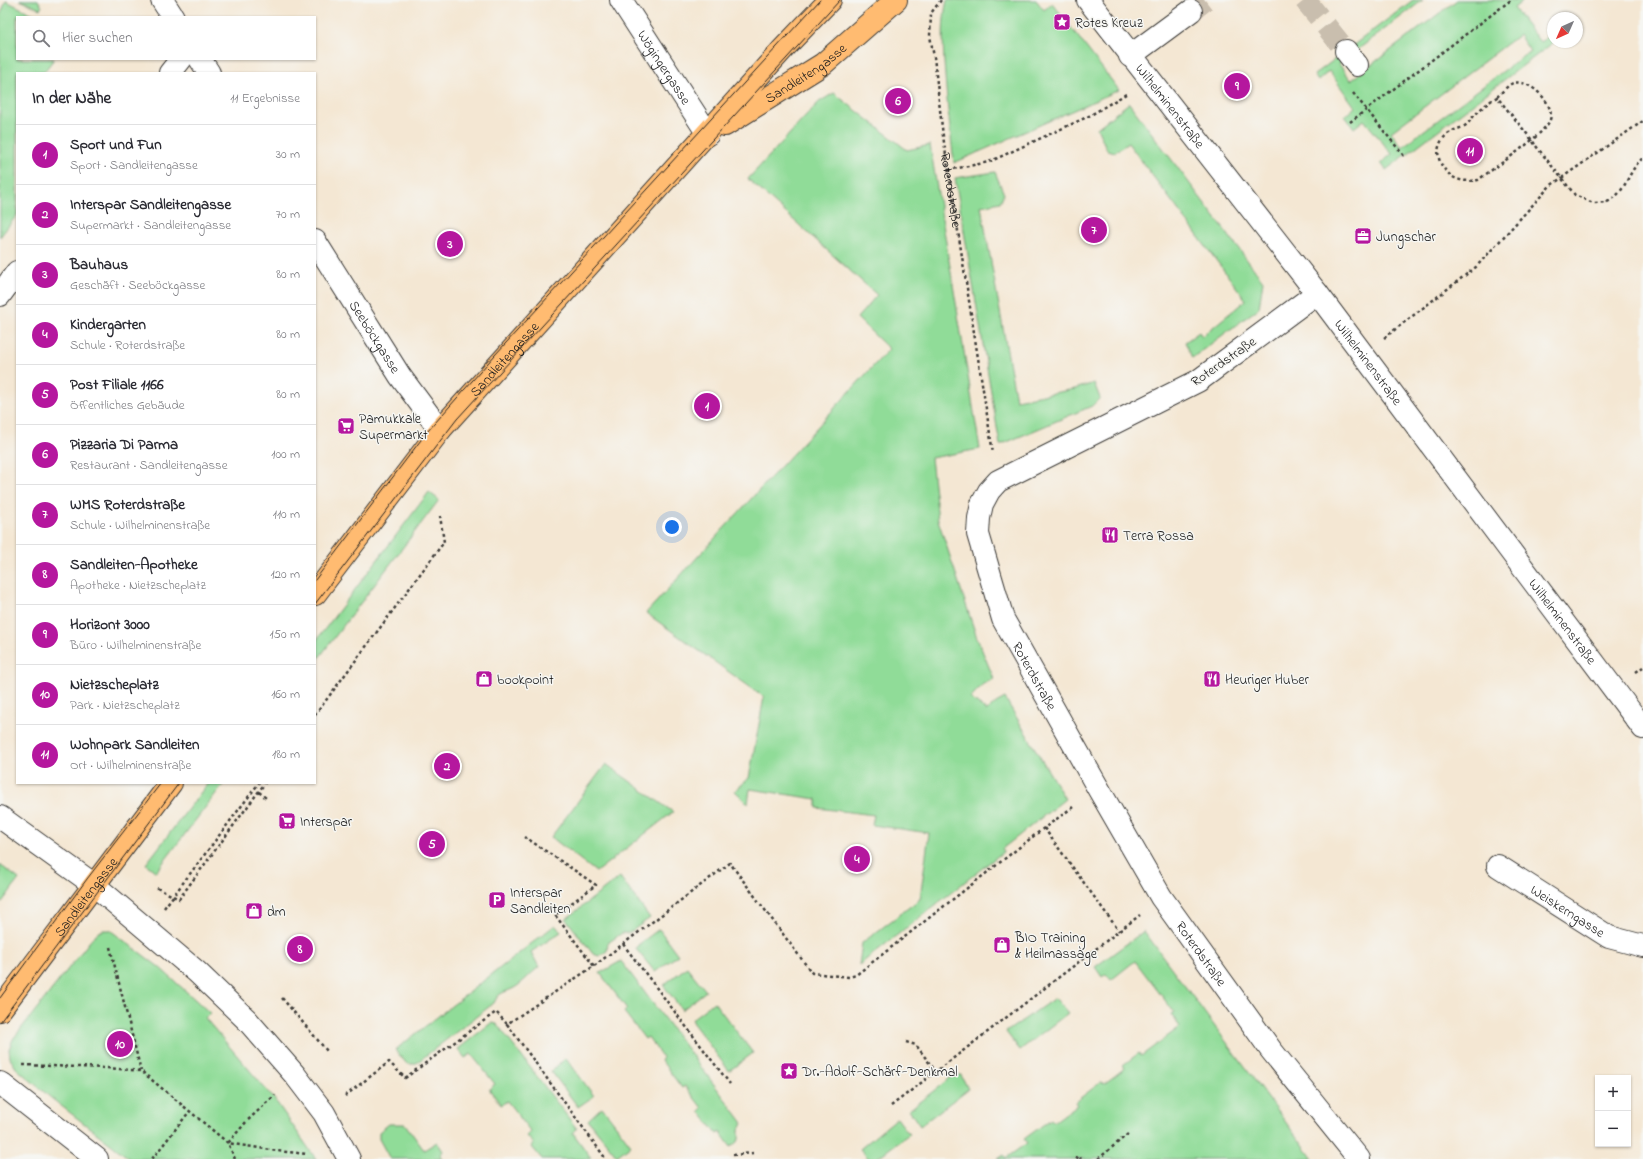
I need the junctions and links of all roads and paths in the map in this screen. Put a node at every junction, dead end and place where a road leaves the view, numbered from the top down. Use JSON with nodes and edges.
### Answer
{"nodes":[{"id":1,"x":162,"y":0,"type":"edge"},
{"id":2,"x":621,"y":0,"type":"edge"},
{"id":3,"x":830,"y":0,"type":"edge"},
{"id":4,"x":896,"y":0,"type":"edge"},
{"id":5,"x":940,"y":0,"type":"edge"},
{"id":6,"x":1088,"y":0,"type":"edge"},
{"id":7,"x":1511,"y":0,"type":"edge"},
{"id":8,"x":1191,"y":11,"type":"tunnel mouth"},
{"id":9,"x":171,"y":16,"type":"edge"},
{"id":10,"x":1130,"y":56,"type":"junction"},
{"id":11,"x":179,"y":60,"type":"edge"},
{"id":12,"x":201,"y":60,"type":"edge"},
{"id":13,"x":171,"y":72,"type":"edge"},
{"id":14,"x":208,"y":72,"type":"edge"},
{"id":15,"x":1352,"y":92,"type":"dead end"},
{"id":16,"x":1128,"y":93,"type":"dead end"},
{"id":17,"x":1497,"y":97,"type":"junction"},
{"id":18,"x":1366,"y":110,"type":"junction"},
{"id":19,"x":1643,"y":121,"type":"edge"},
{"id":20,"x":1350,"y":122,"type":"dead end"},
{"id":21,"x":708,"y":134,"type":"junction"},
{"id":22,"x":1532,"y":140,"type":"junction"},
{"id":23,"x":1404,"y":156,"type":"dead end"},
{"id":24,"x":1643,"y":158,"type":"edge"},
{"id":25,"x":948,"y":170,"type":"junction"},
{"id":26,"x":316,"y":243,"type":"edge"},
{"id":27,"x":16,"y":273,"type":"edge"},
{"id":28,"x":1317,"y":293,"type":"junction"},
{"id":29,"x":0,"y":295,"type":"edge"},
{"id":30,"x":1363,"y":354,"type":"junction"},
{"id":31,"x":440,"y":430,"type":"junction"},
{"id":32,"x":993,"y":454,"type":"dead end"},
{"id":33,"x":440,"y":516,"type":"dead end"},
{"id":34,"x":316,"y":593,"type":"edge"},
{"id":35,"x":316,"y":715,"type":"edge"},
{"id":36,"x":1643,"y":728,"type":"edge"},
{"id":37,"x":170,"y":784,"type":"edge"},
{"id":38,"x":258,"y":784,"type":"edge"},
{"id":39,"x":264,"y":784,"type":"edge"},
{"id":40,"x":259,"y":792,"type":"junction"},
{"id":41,"x":266,"y":798,"type":"dead end"},
{"id":42,"x":1073,"y":807,"type":"dead end"},
{"id":43,"x":0,"y":817,"type":"edge"},
{"id":44,"x":1044,"y":828,"type":"junction"},
{"id":45,"x":525,"y":837,"type":"dead end"},
{"id":46,"x":1498,"y":866,"type":"dead end"},
{"id":47,"x":93,"y":884,"type":"junction"},
{"id":48,"x":157,"y":888,"type":"dead end"},
{"id":49,"x":173,"y":896,"type":"junction"},
{"id":50,"x":1161,"y":897,"type":"junction"},
{"id":51,"x":164,"y":908,"type":"dead end"},
{"id":52,"x":1119,"y":931,"type":"junction"},
{"id":53,"x":623,"y":944,"type":"junction"},
{"id":54,"x":1643,"y":946,"type":"edge"},
{"id":55,"x":110,"y":947,"type":"dead end"},
{"id":56,"x":594,"y":966,"type":"junction"},
{"id":57,"x":856,"y":975,"type":"junction"},
{"id":58,"x":859,"y":980,"type":"dead end"},
{"id":59,"x":282,"y":998,"type":"dead end"},
{"id":60,"x":0,"y":1010,"type":"edge"},
{"id":61,"x":507,"y":1024,"type":"junction"},
{"id":62,"x":906,"y":1042,"type":"dead end"},
{"id":63,"x":327,"y":1051,"type":"dead end"},
{"id":64,"x":19,"y":1065,"type":"dead end"},
{"id":65,"x":141,"y":1071,"type":"junction"},
{"id":66,"x":936,"y":1072,"type":"junction"},
{"id":67,"x":295,"y":1075,"type":"junction"},
{"id":68,"x":0,"y":1083,"type":"edge"},
{"id":69,"x":730,"y":1084,"type":"dead end"},
{"id":70,"x":342,"y":1098,"type":"dead end"},
{"id":71,"x":891,"y":1106,"type":"dead end"},
{"id":72,"x":189,"y":1112,"type":"junction"},
{"id":73,"x":1128,"y":1134,"type":"dead end"},
{"id":74,"x":228,"y":1143,"type":"junction"},
{"id":75,"x":753,"y":1153,"type":"dead end"},
{"id":76,"x":308,"y":1154,"type":"dead end"},
{"id":77,"x":733,"y":1155,"type":"dead end"},
{"id":78,"x":97,"y":1159,"type":"edge"},
{"id":79,"x":152,"y":1159,"type":"edge"},
{"id":80,"x":235,"y":1159,"type":"edge"},
{"id":81,"x":349,"y":1159,"type":"edge"},
{"id":82,"x":606,"y":1159,"type":"edge"},
{"id":83,"x":1076,"y":1159,"type":"edge"},
{"id":84,"x":1081,"y":1159,"type":"edge"},
{"id":85,"x":1098,"y":1159,"type":"edge"},
{"id":86,"x":1360,"y":1159,"type":"edge"}],
"edges":[{"from":1,"to":9,"type":"street"},
{"from":2,"to":21,"type":"street","name":"Wögingergasse"},
{"from":3,"to":21,"type":"main road","name":"Sandleitengasse"},
{"from":4,"to":21,"type":"main road","name":"Sandleitengasse"},
{"from":5,"to":25,"type":"path","name":"Roterdstraße"},
{"from":6,"to":10,"type":"street","name":"Wilhelminenstraße"},
{"from":7,"to":18,"type":"path"},
{"from":8,"to":10,"type":"street"},
{"from":10,"to":28,"type":"street","name":"Wilhelminenstraße"},
{"from":11,"to":13,"type":"street"},
{"from":12,"to":14,"type":"street"},
{"from":15,"to":18,"type":"path"},
{"from":16,"to":25,"type":"path"},
{"from":17,"to":22,"type":"path"},
{"from":17,"to":22,"type":"path"},
{"from":17,"to":22,"type":"path"},
{"from":18,"to":20,"type":"path"},
{"from":18,"to":23,"type":"path"},
{"from":19,"to":30,"type":"path"},
{"from":21,"to":31,"type":"main road","name":"Sandleitengasse"},
{"from":22,"to":24,"type":"path","bridge":true},
{"from":25,"to":32,"type":"path","name":"Roterdstraße"},
{"from":26,"to":31,"type":"street","name":"Seeböckgasse"},
{"from":27,"to":29,"type":"street"},
{"from":28,"to":30,"type":"street","name":"Wilhelminenstraße"},
{"from":28,"to":50,"type":"street","name":"Roterdstraße"},
{"from":30,"to":36,"type":"street","name":"Wilhelminenstraße"},
{"from":31,"to":34,"type":"main road","name":"Sandleitengasse"},
{"from":33,"to":35,"type":"path"},
{"from":37,"to":47,"type":"main road","name":"Sandleitengasse"},
{"from":38,"to":49,"type":"path"},
{"from":39,"to":40,"type":"path"},
{"from":40,"to":41,"type":"path"},
{"from":40,"to":49,"type":"path"},
{"from":42,"to":44,"type":"path"},
{"from":43,"to":47,"type":"street"},
{"from":44,"to":52,"type":"path"},
{"from":44,"to":57,"type":"path"},
{"from":45,"to":56,"type":"path"},
{"from":46,"to":54,"type":"street","name":"Weiskerngasse"},
{"from":47,"to":60,"type":"main road","name":"Sandleitengasse"},
{"from":47,"to":67,"type":"street"},
{"from":48,"to":49,"type":"path"},
{"from":49,"to":51,"type":"path"},
{"from":50,"to":52,"type":"path"},
{"from":50,"to":86,"type":"street","name":"Roterdstraße"},
{"from":52,"to":66,"type":"path"},
{"from":53,"to":56,"type":"path"},
{"from":53,"to":57,"type":"path"},
{"from":53,"to":69,"type":"path"},
{"from":55,"to":65,"type":"path"},
{"from":56,"to":61,"type":"path"},
{"from":57,"to":58,"type":"path"},
{"from":59,"to":63,"type":"path"},
{"from":61,"to":70,"type":"path"},
{"from":61,"to":82,"type":"path"},
{"from":62,"to":66,"type":"path"},
{"from":64,"to":65,"type":"path"},
{"from":65,"to":72,"type":"path"},
{"from":66,"to":71,"type":"path"},
{"from":67,"to":74,"type":"path"},
{"from":67,"to":81,"type":"street"},
{"from":68,"to":78,"type":"street"},
{"from":72,"to":74,"type":"path"},
{"from":72,"to":79,"type":"path"},
{"from":73,"to":85,"type":"path"},
{"from":74,"to":76,"type":"path"},
{"from":74,"to":80,"type":"path"},
{"from":75,"to":77,"type":"path"},
{"from":83,"to":84,"type":"path"}]}
